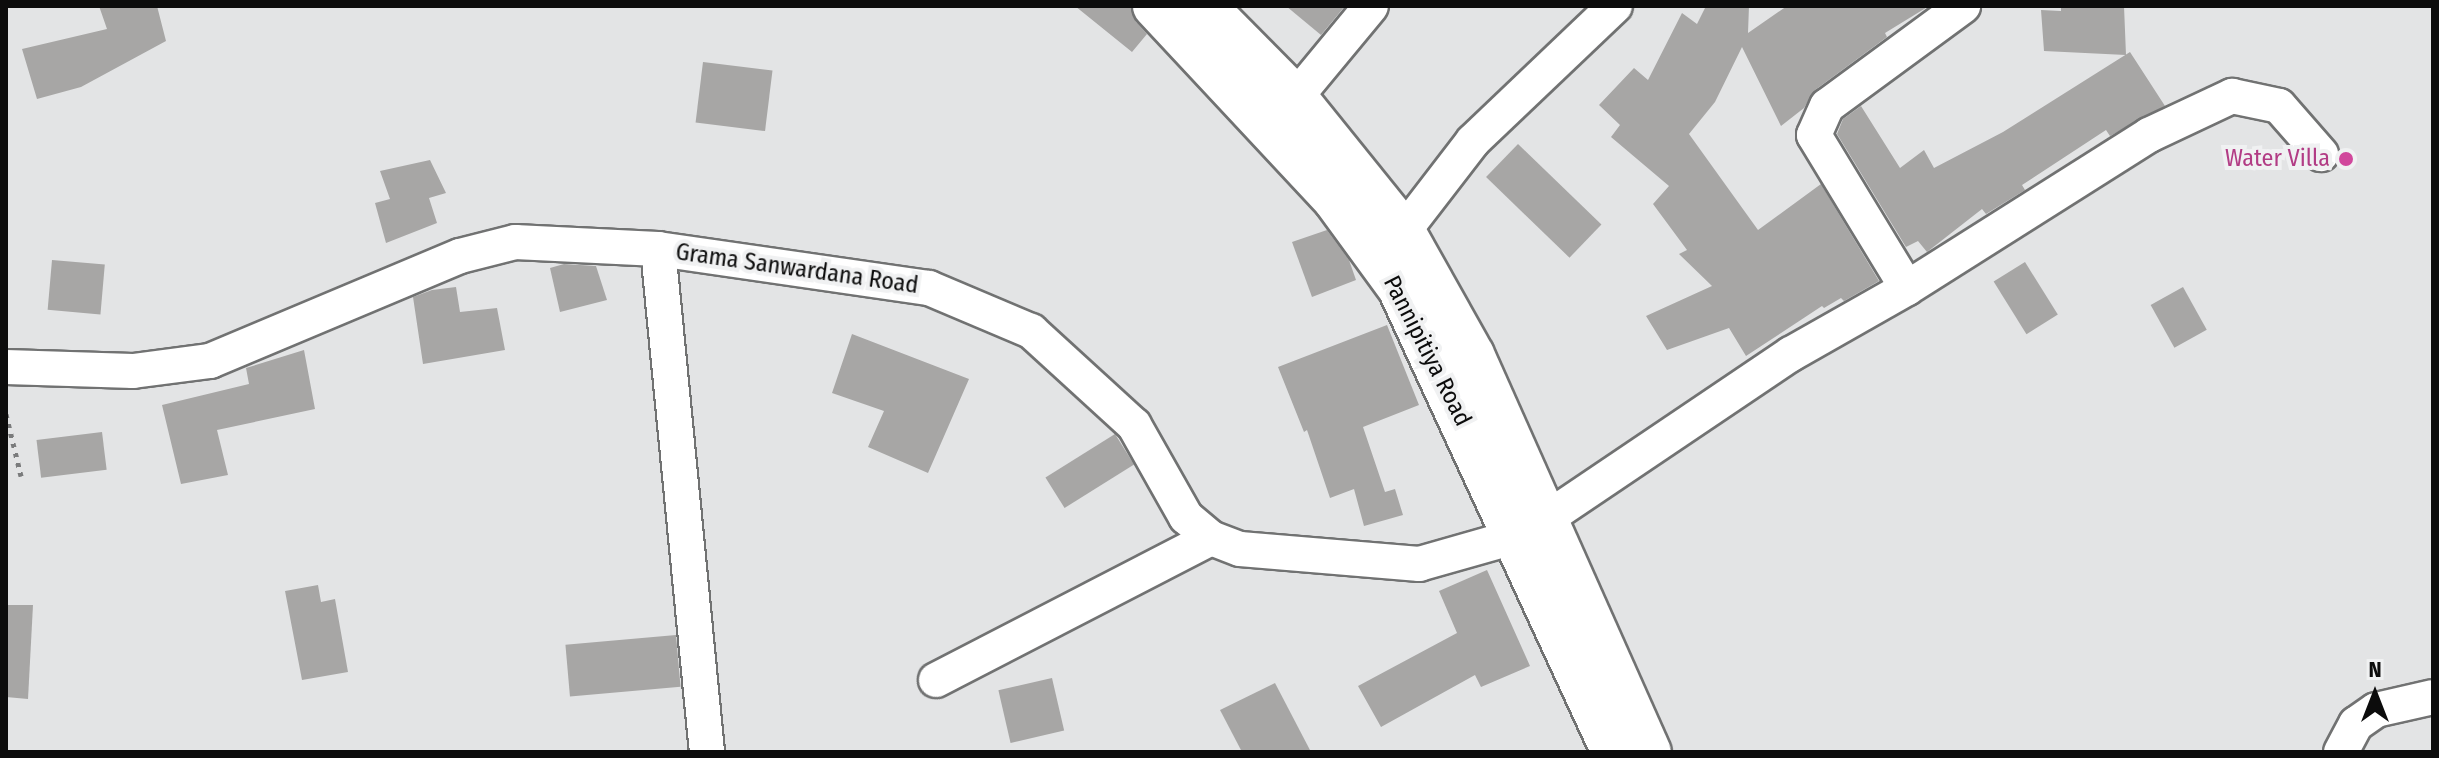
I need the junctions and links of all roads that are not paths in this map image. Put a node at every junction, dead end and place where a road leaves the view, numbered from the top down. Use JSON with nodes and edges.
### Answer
{"nodes":[{"id":1,"x":1155,"y":6,"type":"edge"},
{"id":2,"x":1204,"y":6,"type":"edge"},
{"id":3,"x":1371,"y":6,"type":"edge"},
{"id":4,"x":1615,"y":6,"type":"edge"},
{"id":5,"x":1963,"y":6,"type":"edge"},
{"id":6,"x":1295,"y":98,"type":"junction"},
{"id":7,"x":2321,"y":154,"type":"dead end"},
{"id":8,"x":1403,"y":232,"type":"junction"},
{"id":9,"x":658,"y":249,"type":"junction"},
{"id":10,"x":1907,"y":288,"type":"junction"},
{"id":11,"x":6,"y":367,"type":"edge"},
{"id":12,"x":1530,"y":528,"type":"junction"},
{"id":13,"x":1211,"y":538,"type":"junction"},
{"id":14,"x":936,"y":680,"type":"dead end"},
{"id":15,"x":2433,"y":697,"type":"edge"},
{"id":16,"x":707,"y":752,"type":"edge"},
{"id":17,"x":1614,"y":752,"type":"edge"},
{"id":18,"x":1649,"y":752,"type":"edge"},
{"id":19,"x":2341,"y":752,"type":"edge"}],
"edges":[{"from":1,"to":12,"type":"main road","name":"Pannipitiya Road"},
{"from":2,"to":6,"type":"main road","name":"Pannipitiya Road"},
{"from":3,"to":6,"type":"street"},
{"from":4,"to":8,"type":"street"},
{"from":5,"to":10,"type":"street"},
{"from":6,"to":8,"type":"main road","name":"Pannipitiya Road"},
{"from":7,"to":10,"type":"street","name":"Grama Sanwardana Road"},
{"from":8,"to":12,"type":"main road","name":"Pannipitiya Road"},
{"from":9,"to":11,"type":"street","name":"Grama Sanwardana Road"},
{"from":9,"to":13,"type":"street","name":"Grama Sanwardana Road"},
{"from":9,"to":16,"type":"street"},
{"from":10,"to":12,"type":"street","name":"Grama Sanwardana Road"},
{"from":12,"to":13,"type":"street","name":"Grama Sanwardana Road"},
{"from":12,"to":17,"type":"main road","name":"Pannipitiya Road"},
{"from":12,"to":18,"type":"main road","name":"Pannipitiya Road"},
{"from":13,"to":14,"type":"street"},
{"from":15,"to":19,"type":"street"}]}
